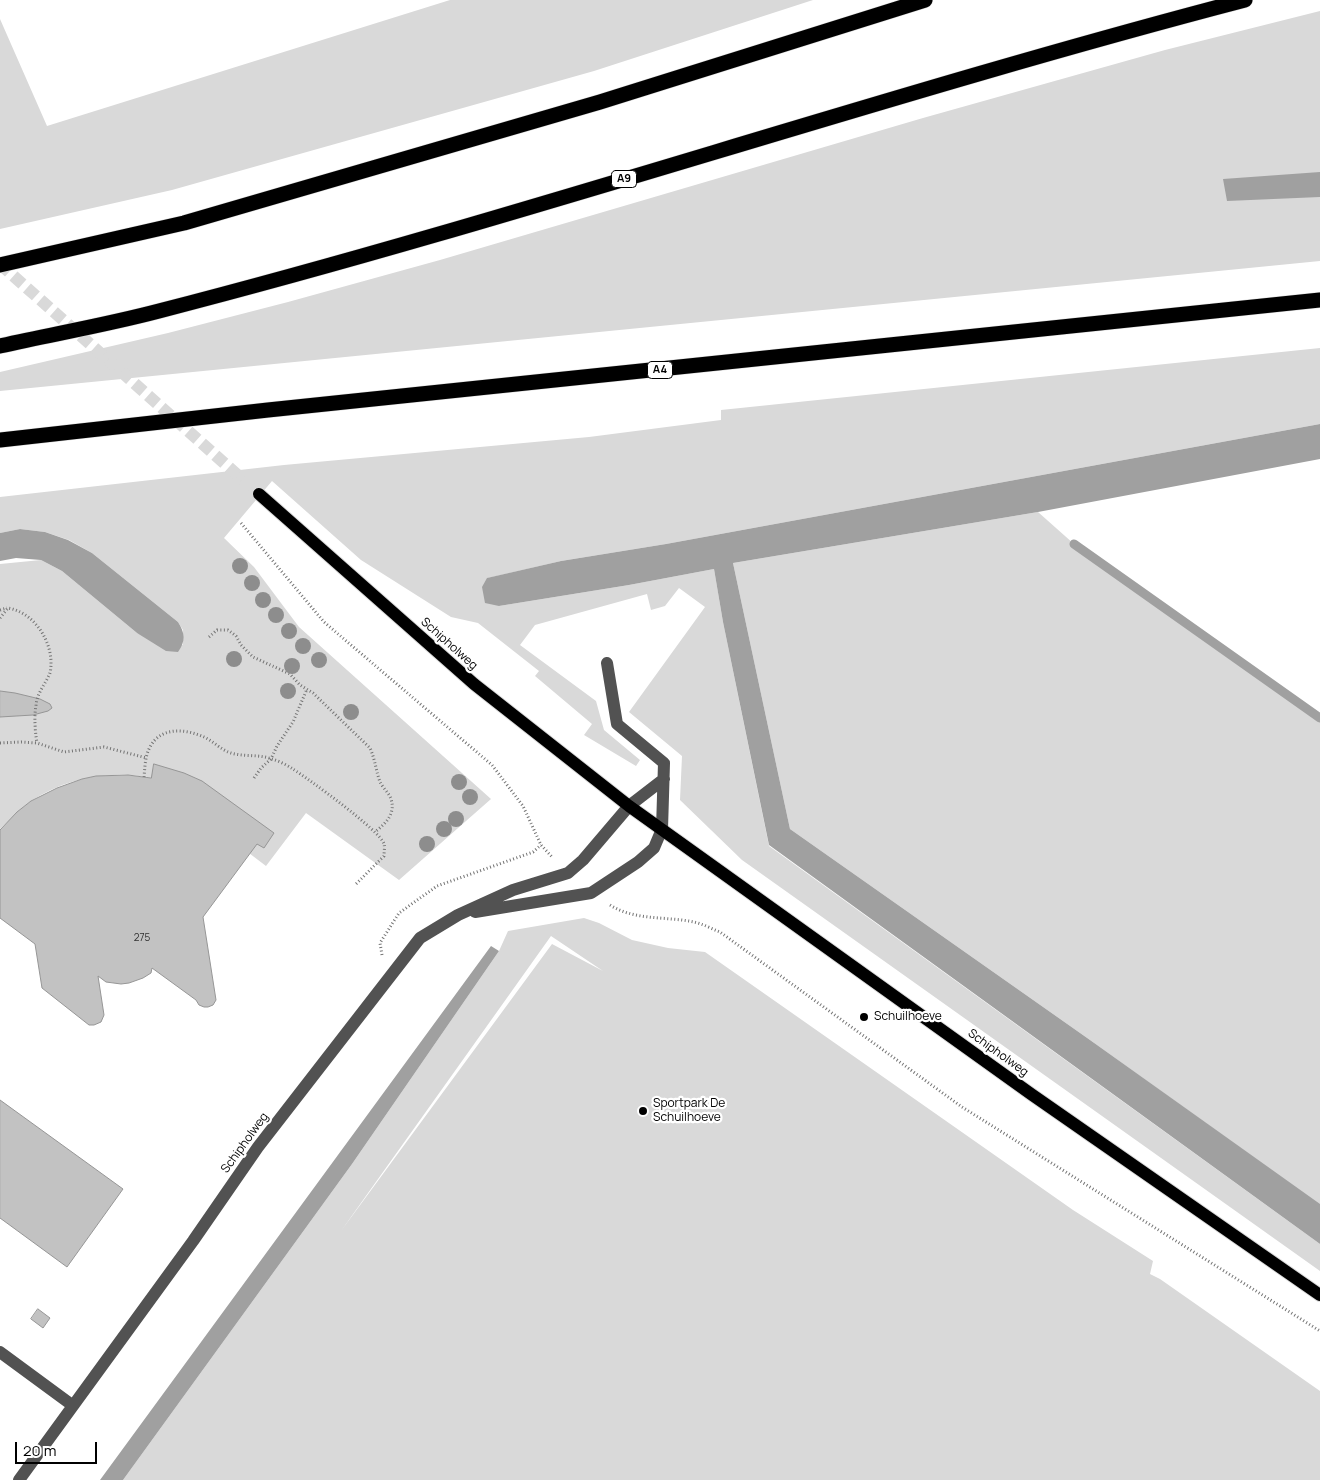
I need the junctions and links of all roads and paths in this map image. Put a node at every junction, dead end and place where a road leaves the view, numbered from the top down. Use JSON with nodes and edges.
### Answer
{"nodes":[{"id":1,"x":925,"y":0,"type":"edge"},
{"id":2,"x":1245,"y":0,"type":"edge"},
{"id":3,"x":0,"y":265,"type":"edge"},
{"id":4,"x":1320,"y":300,"type":"edge"},
{"id":5,"x":0,"y":346,"type":"edge"},
{"id":6,"x":0,"y":440,"type":"edge"},
{"id":7,"x":259,"y":494,"type":"tunnel mouth"},
{"id":8,"x":241,"y":523,"type":"dead end"},
{"id":9,"x":8,"y":608,"type":"junction"},
{"id":10,"x":0,"y":610,"type":"edge"},
{"id":11,"x":0,"y":618,"type":"edge"},
{"id":12,"x":209,"y":637,"type":"dead end"},
{"id":13,"x":607,"y":663,"type":"dead end"},
{"id":14,"x":307,"y":689,"type":"junction"},
{"id":15,"x":0,"y":744,"type":"edge"},
{"id":16,"x":37,"y":744,"type":"junction"},
{"id":17,"x":146,"y":758,"type":"junction"},
{"id":18,"x":272,"y":759,"type":"junction"},
{"id":19,"x":144,"y":777,"type":"dead end"},
{"id":20,"x":254,"y":778,"type":"dead end"},
{"id":21,"x":664,"y":780,"type":"junction"},
{"id":22,"x":629,"y":806,"type":"junction"},
{"id":23,"x":662,"y":829,"type":"junction"},
{"id":24,"x":375,"y":832,"type":"junction"},
{"id":25,"x":568,"y":873,"type":"junction"},
{"id":26,"x":355,"y":885,"type":"dead end"},
{"id":27,"x":591,"y":893,"type":"junction"},
{"id":28,"x":458,"y":915,"type":"junction"},
{"id":29,"x":1320,"y":1295,"type":"edge"},
{"id":30,"x":1320,"y":1331,"type":"edge"},
{"id":31,"x":0,"y":1352,"type":"edge"},
{"id":32,"x":72,"y":1405,"type":"junction"},
{"id":33,"x":19,"y":1480,"type":"edge"}],
"edges":[{"from":1,"to":3,"type":"highway"},
{"from":2,"to":5,"type":"highway","number":"A9"},
{"from":4,"to":6,"type":"highway","number":"A4"},
{"from":7,"to":22,"type":"main road","name":"Schipholweg"},
{"from":8,"to":25,"type":"path"},
{"from":9,"to":10,"type":"path"},
{"from":9,"to":11,"type":"path"},
{"from":9,"to":16,"type":"path"},
{"from":12,"to":14,"type":"path"},
{"from":13,"to":21,"type":"street"},
{"from":14,"to":18,"type":"path"},
{"from":14,"to":24,"type":"path"},
{"from":15,"to":16,"type":"path"},
{"from":16,"to":17,"type":"path"},
{"from":17,"to":18,"type":"path"},
{"from":17,"to":19,"type":"path"},
{"from":18,"to":20,"type":"path"},
{"from":18,"to":24,"type":"path"},
{"from":21,"to":22,"type":"street"},
{"from":21,"to":23,"type":"street"},
{"from":22,"to":23,"type":"main road","name":"Schipholweg"},
{"from":22,"to":25,"type":"street","name":"Schipholweg"},
{"from":23,"to":27,"type":"street","name":"Schipholweg"},
{"from":23,"to":29,"type":"main road","name":"Schipholweg"},
{"from":24,"to":26,"type":"path"},
{"from":25,"to":28,"type":"street","name":"Schipholweg"},
{"from":27,"to":28,"type":"street","name":"Schipholweg"},
{"from":27,"to":30,"type":"path"},
{"from":28,"to":32,"type":"street","name":"Schipholweg"},
{"from":31,"to":32,"type":"street"},
{"from":32,"to":33,"type":"street","name":"Schipholweg"}]}
